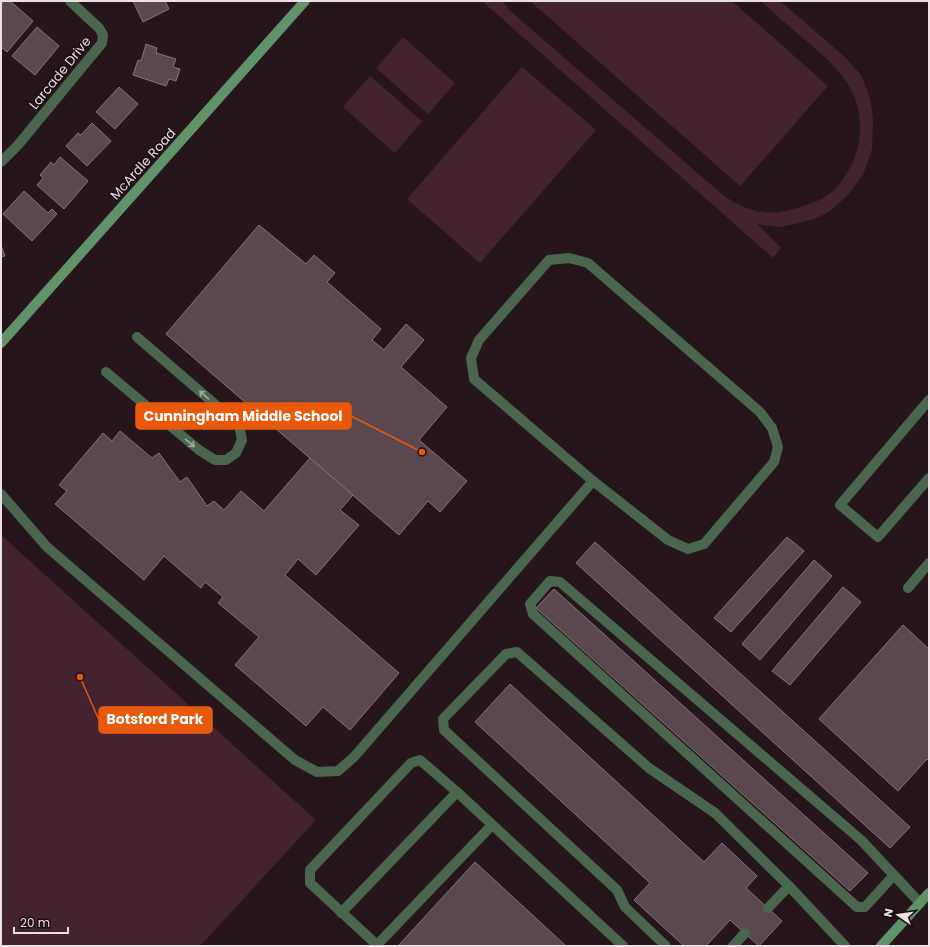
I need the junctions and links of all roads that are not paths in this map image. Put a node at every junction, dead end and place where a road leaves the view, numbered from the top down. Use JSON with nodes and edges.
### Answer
{"nodes":[{"id":1,"x":70,"y":1,"type":"edge"},
{"id":2,"x":305,"y":1,"type":"edge"},
{"id":3,"x":1,"y":162,"type":"edge"},
{"id":4,"x":137,"y":337,"type":"dead end"},
{"id":5,"x":1,"y":343,"type":"edge"},
{"id":6,"x":106,"y":372,"type":"dead end"},
{"id":7,"x":929,"y":400,"type":"edge"},
{"id":8,"x":929,"y":478,"type":"edge"},
{"id":9,"x":593,"y":480,"type":"junction"},
{"id":10,"x":1,"y":494,"type":"edge"},
{"id":11,"x":929,"y":563,"type":"edge"},
{"id":12,"x":908,"y":588,"type":"dead end"},
{"id":13,"x":457,"y":792,"type":"junction"},
{"id":14,"x":492,"y":825,"type":"junction"},
{"id":15,"x":894,"y":875,"type":"junction"},
{"id":16,"x":789,"y":886,"type":"junction"},
{"id":17,"x":929,"y":893,"type":"edge"},
{"id":18,"x":920,"y":903,"type":"junction"},
{"id":19,"x":768,"y":908,"type":"dead end"},
{"id":20,"x":341,"y":913,"type":"junction"},
{"id":21,"x":745,"y":933,"type":"dead end"},
{"id":22,"x":377,"y":946,"type":"edge"},
{"id":23,"x":623,"y":946,"type":"edge"},
{"id":24,"x":666,"y":946,"type":"edge"},
{"id":25,"x":734,"y":946,"type":"edge"},
{"id":26,"x":846,"y":946,"type":"edge"},
{"id":27,"x":881,"y":946,"type":"edge"}],
"edges":[{"from":1,"to":3,"type":"street","name":"Larcade Drive"},
{"from":2,"to":5,"type":"main road","name":"McArdle Road"},
{"from":6,"to":4,"type":"street","one_way":true},
{"from":7,"to":8,"type":"street"},
{"from":9,"to":9,"type":"street"},
{"from":9,"to":10,"type":"street"},
{"from":11,"to":12,"type":"street"},
{"from":13,"to":14,"type":"street"},
{"from":13,"to":20,"type":"street"},
{"from":13,"to":20,"type":"street"},
{"from":14,"to":22,"type":"street"},
{"from":14,"to":23,"type":"street"},
{"from":15,"to":15,"type":"street"},
{"from":15,"to":18,"type":"street"},
{"from":16,"to":19,"type":"street"},
{"from":16,"to":24,"type":"street"},
{"from":16,"to":26,"type":"street"},
{"from":17,"to":18,"type":"main road"},
{"from":18,"to":27,"type":"main road"},
{"from":20,"to":22,"type":"street"},
{"from":21,"to":25,"type":"street"}]}
